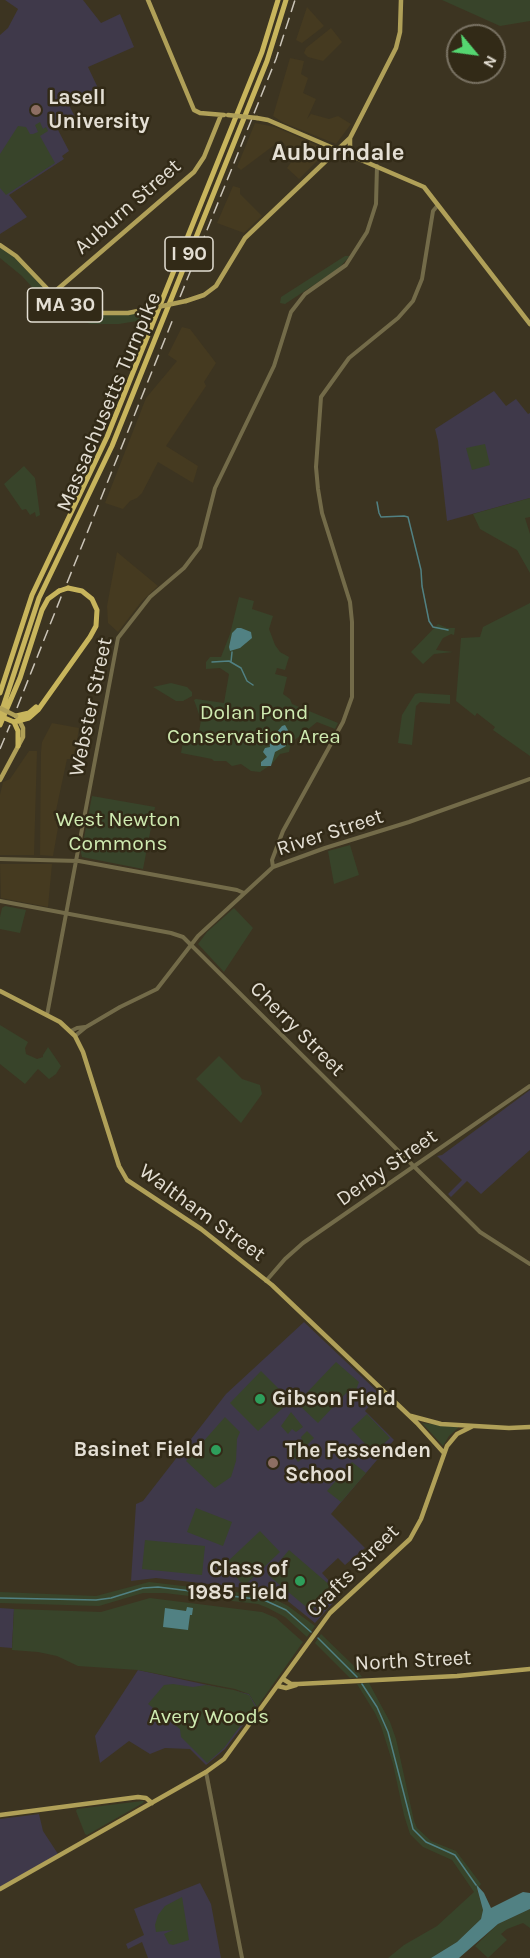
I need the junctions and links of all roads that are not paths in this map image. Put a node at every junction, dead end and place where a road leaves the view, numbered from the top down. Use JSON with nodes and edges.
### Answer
{"nodes":[{"id":1,"x":148,"y":0,"type":"edge"},
{"id":2,"x":278,"y":0,"type":"edge"},
{"id":3,"x":286,"y":0,"type":"edge"},
{"id":4,"x":401,"y":0,"type":"edge"},
{"id":5,"x":221,"y":115,"type":"junction"},
{"id":6,"x":352,"y":135,"type":"junction"},
{"id":7,"x":338,"y":150,"type":"junction"},
{"id":8,"x":359,"y":159,"type":"junction"},
{"id":9,"x":377,"y":166,"type":"junction"},
{"id":10,"x":438,"y":204,"type":"junction"},
{"id":11,"x":0,"y":246,"type":"edge"},
{"id":12,"x":52,"y":294,"type":"junction"},
{"id":13,"x":530,"y":324,"type":"edge"},
{"id":14,"x":0,"y":693,"type":"edge"},
{"id":15,"x":0,"y":708,"type":"edge"},
{"id":16,"x":0,"y":716,"type":"edge"},
{"id":17,"x":17,"y":720,"type":"junction"},
{"id":18,"x":0,"y":725,"type":"edge"},
{"id":19,"x":18,"y":746,"type":"joint"},
{"id":20,"x":530,"y":779,"type":"edge"},
{"id":21,"x":0,"y":780,"type":"edge"},
{"id":22,"x":0,"y":859,"type":"edge"},
{"id":23,"x":76,"y":861,"type":"junction"},
{"id":24,"x":273,"y":867,"type":"junction"},
{"id":25,"x":244,"y":893,"type":"junction"},
{"id":26,"x":0,"y":901,"type":"edge"},
{"id":27,"x":66,"y":913,"type":"junction"},
{"id":28,"x":191,"y":944,"type":"junction"},
{"id":29,"x":0,"y":991,"type":"edge"},
{"id":30,"x":47,"y":1015,"type":"junction"},
{"id":31,"x":73,"y":1034,"type":"junction"},
{"id":32,"x":530,"y":1086,"type":"edge"},
{"id":33,"x":415,"y":1167,"type":"junction"},
{"id":34,"x":530,"y":1264,"type":"edge"},
{"id":35,"x":266,"y":1281,"type":"junction"},
{"id":36,"x":408,"y":1415,"type":"junction"},
{"id":37,"x":473,"y":1426,"type":"junction"},
{"id":38,"x":530,"y":1427,"type":"edge"},
{"id":39,"x":444,"y":1453,"type":"junction"},
{"id":40,"x":530,"y":1669,"type":"edge"},
{"id":41,"x":283,"y":1679,"type":"junction"},
{"id":42,"x":298,"y":1684,"type":"junction"},
{"id":43,"x":278,"y":1686,"type":"junction"},
{"id":44,"x":204,"y":1774,"type":"junction"},
{"id":45,"x":152,"y":1803,"type":"junction"},
{"id":46,"x":0,"y":1815,"type":"edge"},
{"id":47,"x":0,"y":1889,"type":"edge"},
{"id":48,"x":242,"y":1958,"type":"edge"}],
"edges":[{"from":1,"to":5,"type":"main road"},
{"from":2,"to":14,"type":"highway","name":"Massachusetts Turnpike","number":"I 90"},
{"from":3,"to":16,"type":"highway","name":"Massachusetts Turnpike","number":"I 90"},
{"from":4,"to":6,"type":"main road","number":"MA 30"},
{"from":5,"to":7,"type":"main road","bridge":true},
{"from":5,"to":12,"type":"main road","name":"Auburn Street"},
{"from":6,"to":7,"type":"main road","number":"MA 30"},
{"from":6,"to":8,"type":"main road"},
{"from":7,"to":8,"type":"main road"},
{"from":7,"to":12,"type":"main road","number":"MA 30","bridge":true},
{"from":8,"to":9,"type":"main road"},
{"from":9,"to":10,"type":"main road"},
{"from":9,"to":23,"type":"street","name":"Webster Street"},
{"from":10,"to":13,"type":"main road"},
{"from":10,"to":24,"type":"street"},
{"from":11,"to":12,"type":"main road","number":"MA 30"},
{"from":15,"to":17,"type":"main road","bridge":true},
{"from":16,"to":17,"type":"highway","bridge":true},
{"from":17,"to":18,"type":"highway","bridge":true},
{"from":17,"to":19,"type":"highway"},
{"from":19,"to":21,"type":"main road"},
{"from":20,"to":24,"type":"street","name":"River Street"},
{"from":22,"to":23,"type":"street"},
{"from":23,"to":25,"type":"street"},
{"from":23,"to":27,"type":"street","name":"Webster Street"},
{"from":24,"to":25,"type":"street","name":"River Street"},
{"from":25,"to":28,"type":"street","name":"River Street"},
{"from":26,"to":27,"type":"street","name":"Cherry Street"},
{"from":27,"to":28,"type":"street","name":"Cherry Street"},
{"from":27,"to":30,"type":"street","name":"Webster Street"},
{"from":28,"to":31,"type":"street","name":"River Street"},
{"from":28,"to":33,"type":"street","name":"Cherry Street"},
{"from":29,"to":30,"type":"main road"},
{"from":30,"to":31,"type":"main road"},
{"from":31,"to":35,"type":"main road","name":"Waltham Street"},
{"from":32,"to":33,"type":"street","name":"Derby Street"},
{"from":33,"to":34,"type":"street","name":"Cherry Street"},
{"from":33,"to":35,"type":"street","name":"Derby Street"},
{"from":35,"to":36,"type":"main road","name":"Waltham Street"},
{"from":36,"to":37,"type":"main road","name":"Waltham Street"},
{"from":36,"to":39,"type":"main road","name":"Waltham Street"},
{"from":37,"to":38,"type":"main road","name":"Waltham Street"},
{"from":37,"to":39,"type":"main road","name":"Crafts Street"},
{"from":39,"to":41,"type":"main road","name":"Crafts Street"},
{"from":40,"to":42,"type":"main road","name":"North Street"},
{"from":41,"to":42,"type":"main road","name":"North Street"},
{"from":41,"to":43,"type":"main road","name":"Crafts Street"},
{"from":42,"to":43,"type":"main road","name":"North Street"},
{"from":43,"to":44,"type":"main road","name":"Crafts Street"},
{"from":44,"to":45,"type":"main road","name":"Crafts Street"},
{"from":44,"to":48,"type":"street"},
{"from":45,"to":46,"type":"main road"},
{"from":45,"to":47,"type":"main road","name":"Crafts Street"}]}
